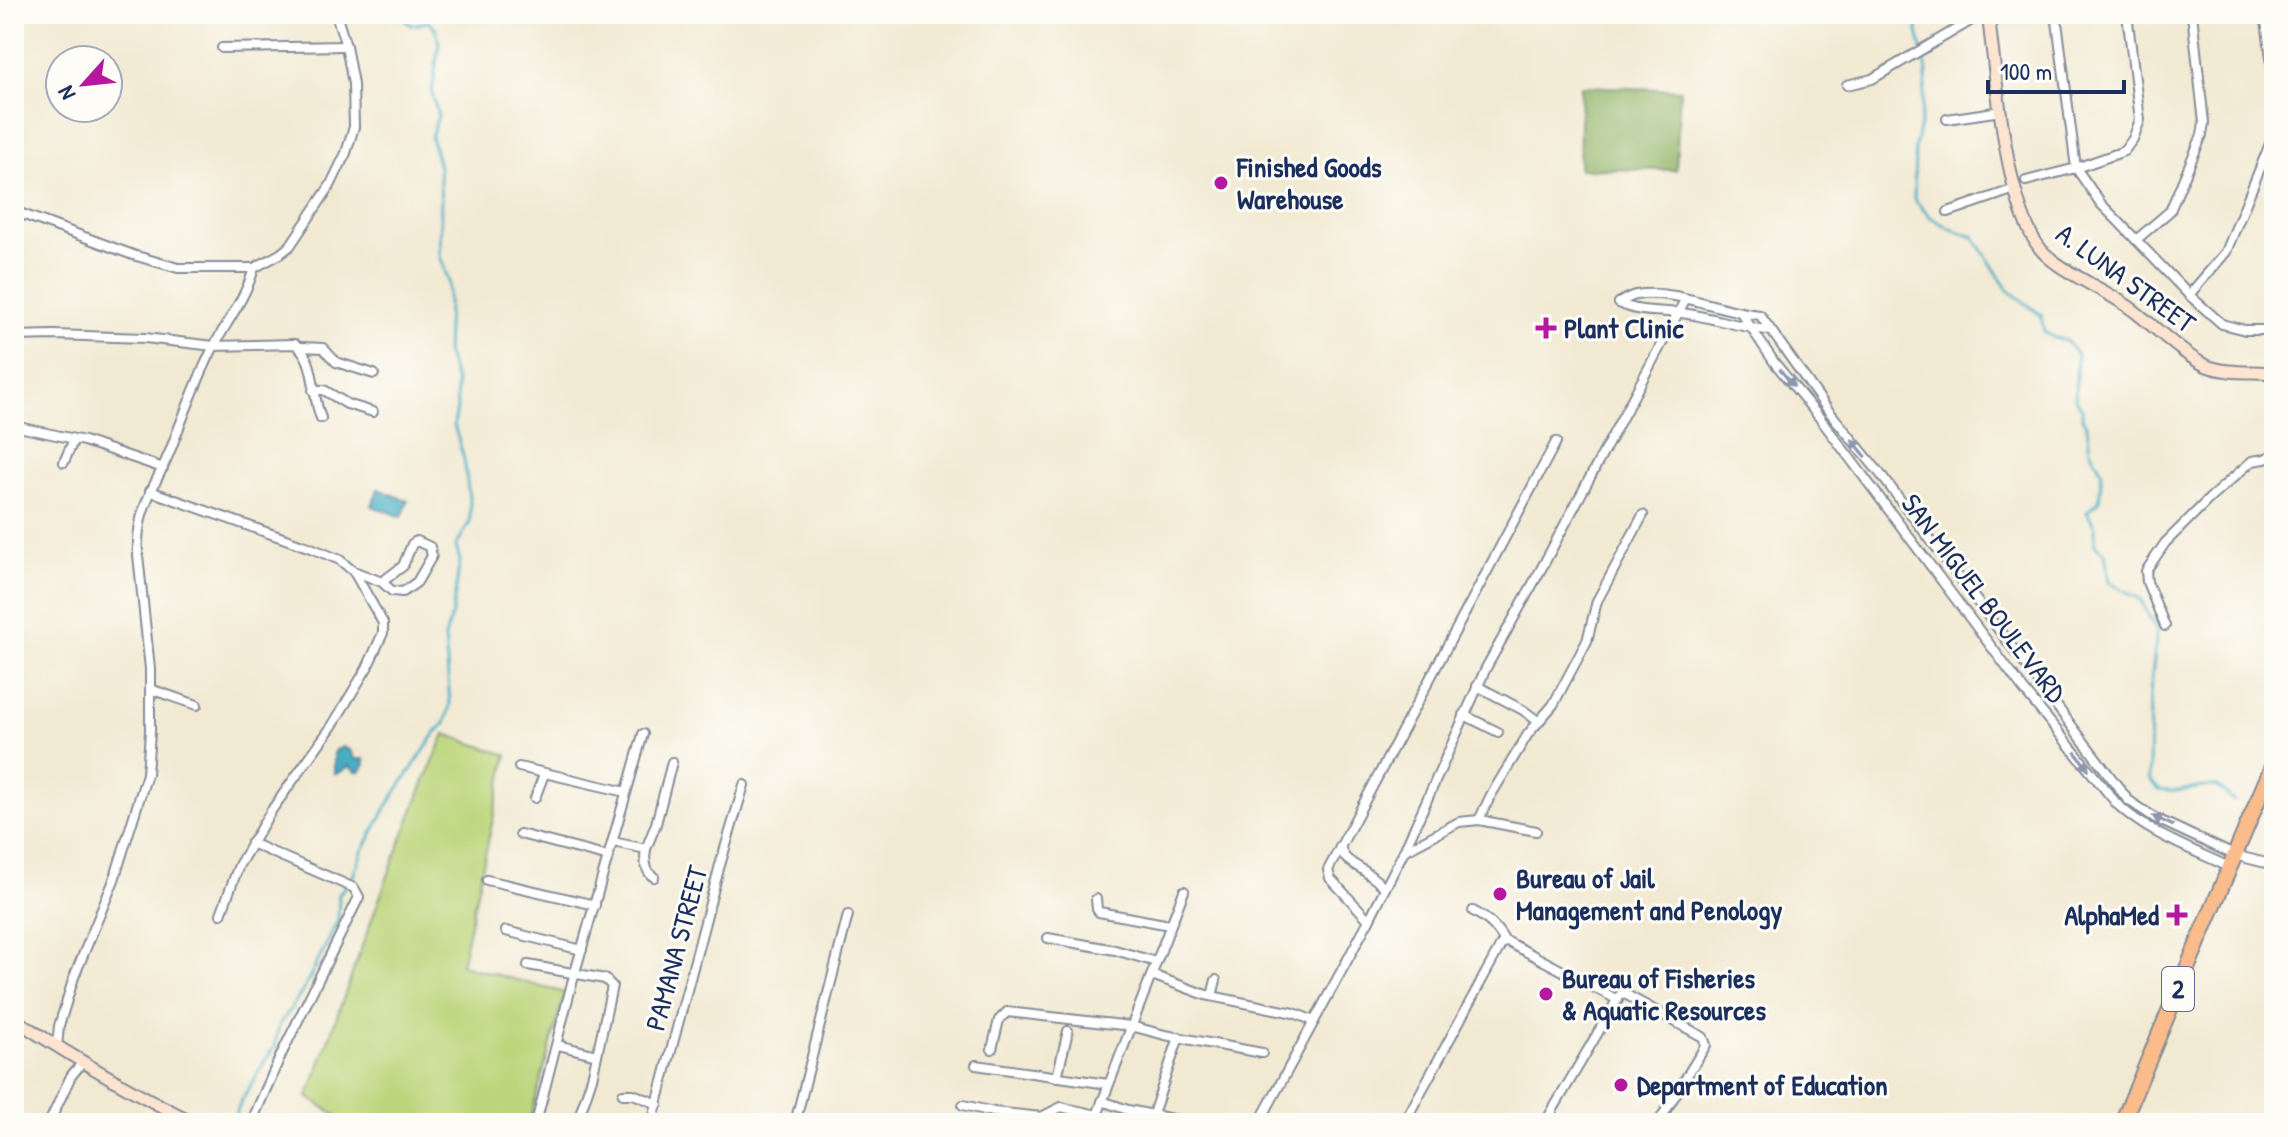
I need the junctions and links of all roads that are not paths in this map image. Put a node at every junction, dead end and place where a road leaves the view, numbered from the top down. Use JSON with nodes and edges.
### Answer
{"nodes":[{"id":1,"x":336,"y":14,"type":"edge"},
{"id":2,"x":1985,"y":14,"type":"edge"},
{"id":3,"x":2056,"y":14,"type":"edge"},
{"id":4,"x":2127,"y":14,"type":"edge"},
{"id":5,"x":2192,"y":14,"type":"edge"},
{"id":6,"x":2265,"y":14,"type":"edge"},
{"id":7,"x":346,"y":46,"type":"junction"},
{"id":8,"x":222,"y":48,"type":"dead end"},
{"id":9,"x":2274,"y":80,"type":"edge"},
{"id":10,"x":1847,"y":85,"type":"dead end"},
{"id":11,"x":2001,"y":111,"type":"junction"},
{"id":12,"x":1947,"y":119,"type":"dead end"},
{"id":13,"x":2274,"y":134,"type":"edge"},
{"id":14,"x":2076,"y":168,"type":"junction"},
{"id":15,"x":2026,"y":181,"type":"dead end"},
{"id":16,"x":2015,"y":189,"type":"junction"},
{"id":17,"x":14,"y":211,"type":"edge"},
{"id":18,"x":1948,"y":212,"type":"dead end"},
{"id":19,"x":2136,"y":240,"type":"junction"},
{"id":20,"x":254,"y":268,"type":"junction"},
{"id":21,"x":2189,"y":295,"type":"junction"},
{"id":22,"x":1685,"y":300,"type":"junction"},
{"id":23,"x":1678,"y":313,"type":"junction"},
{"id":24,"x":1742,"y":314,"type":"junction"},
{"id":25,"x":2273,"y":328,"type":"edge"},
{"id":26,"x":1752,"y":329,"type":"junction"},
{"id":27,"x":1769,"y":330,"type":"junction"},
{"id":28,"x":14,"y":336,"type":"edge"},
{"id":29,"x":214,"y":346,"type":"junction"},
{"id":30,"x":301,"y":347,"type":"junction"},
{"id":31,"x":2274,"y":373,"type":"edge"},
{"id":32,"x":374,"y":374,"type":"dead end"},
{"id":33,"x":313,"y":390,"type":"junction"},
{"id":34,"x":373,"y":412,"type":"dead end"},
{"id":35,"x":321,"y":418,"type":"dead end"},
{"id":36,"x":14,"y":426,"type":"edge"},
{"id":37,"x":74,"y":439,"type":"junction"},
{"id":38,"x":1556,"y":442,"type":"dead end"},
{"id":39,"x":2274,"y":454,"type":"edge"},
{"id":40,"x":64,"y":462,"type":"dead end"},
{"id":41,"x":163,"y":468,"type":"junction"},
{"id":42,"x":1882,"y":476,"type":"junction"},
{"id":43,"x":1869,"y":484,"type":"junction"},
{"id":44,"x":150,"y":491,"type":"junction"},
{"id":45,"x":1643,"y":515,"type":"dead end"},
{"id":46,"x":354,"y":572,"type":"junction"},
{"id":47,"x":382,"y":582,"type":"junction"},
{"id":48,"x":2165,"y":626,"type":"dead end"},
{"id":49,"x":2035,"y":677,"type":"junction"},
{"id":50,"x":1477,"y":686,"type":"junction"},
{"id":51,"x":150,"y":689,"type":"junction"},
{"id":52,"x":2023,"y":689,"type":"junction"},
{"id":53,"x":197,"y":705,"type":"dead end"},
{"id":54,"x":1464,"y":715,"type":"junction"},
{"id":55,"x":1539,"y":722,"type":"junction"},
{"id":56,"x":2071,"y":725,"type":"junction"},
{"id":57,"x":1498,"y":732,"type":"dead end"},
{"id":58,"x":643,"y":734,"type":"dead end"},
{"id":59,"x":2061,"y":734,"type":"junction"},
{"id":60,"x":672,"y":762,"type":"dead end"},
{"id":61,"x":2274,"y":762,"type":"edge"},
{"id":62,"x":519,"y":767,"type":"dead end"},
{"id":63,"x":544,"y":774,"type":"junction"},
{"id":64,"x":744,"y":785,"type":"dead end"},
{"id":65,"x":626,"y":792,"type":"junction"},
{"id":66,"x":535,"y":798,"type":"dead end"},
{"id":67,"x":1479,"y":820,"type":"junction"},
{"id":68,"x":1536,"y":831,"type":"dead end"},
{"id":69,"x":520,"y":834,"type":"dead end"},
{"id":70,"x":613,"y":842,"type":"junction"},
{"id":71,"x":251,"y":843,"type":"junction"},
{"id":72,"x":1340,"y":846,"type":"junction"},
{"id":73,"x":646,"y":849,"type":"junction"},
{"id":74,"x":1404,"y":851,"type":"junction"},
{"id":75,"x":609,"y":857,"type":"junction"},
{"id":76,"x":2231,"y":861,"type":"junction"},
{"id":77,"x":2274,"y":865,"type":"edge"},
{"id":78,"x":654,"y":877,"type":"dead end"},
{"id":79,"x":487,"y":880,"type":"dead end"},
{"id":80,"x":1385,"y":887,"type":"junction"},
{"id":81,"x":1184,"y":891,"type":"dead end"},
{"id":82,"x":1096,"y":899,"type":"dead end"},
{"id":83,"x":595,"y":905,"type":"junction"},
{"id":84,"x":1473,"y":911,"type":"dead end"},
{"id":85,"x":221,"y":914,"type":"dead end"},
{"id":86,"x":848,"y":915,"type":"dead end"},
{"id":87,"x":1369,"y":920,"type":"junction"},
{"id":88,"x":1170,"y":925,"type":"junction"},
{"id":89,"x":506,"y":931,"type":"dead end"},
{"id":90,"x":1048,"y":938,"type":"dead end"},
{"id":91,"x":1505,"y":942,"type":"junction"},
{"id":92,"x":582,"y":950,"type":"junction"},
{"id":93,"x":1156,"y":962,"type":"junction"},
{"id":94,"x":528,"y":965,"type":"dead end"},
{"id":95,"x":575,"y":975,"type":"junction"},
{"id":96,"x":1152,"y":975,"type":"junction"},
{"id":97,"x":1216,"y":980,"type":"dead end"},
{"id":98,"x":1212,"y":996,"type":"junction"},
{"id":99,"x":1618,"y":1000,"type":"junction"},
{"id":100,"x":14,"y":1019,"type":"edge"},
{"id":101,"x":1314,"y":1021,"type":"junction"},
{"id":102,"x":1131,"y":1026,"type":"junction"},
{"id":103,"x":1068,"y":1031,"type":"dead end"},
{"id":104,"x":1179,"y":1037,"type":"junction"},
{"id":105,"x":558,"y":1045,"type":"junction"},
{"id":106,"x":57,"y":1047,"type":"junction"},
{"id":107,"x":992,"y":1049,"type":"dead end"},
{"id":108,"x":1262,"y":1053,"type":"dead end"},
{"id":109,"x":597,"y":1055,"type":"junction"},
{"id":110,"x":82,"y":1063,"type":"junction"},
{"id":111,"x":976,"y":1065,"type":"dead end"},
{"id":112,"x":1057,"y":1077,"type":"junction"},
{"id":113,"x":1108,"y":1084,"type":"junction"},
{"id":114,"x":623,"y":1094,"type":"dead end"},
{"id":115,"x":1102,"y":1101,"type":"junction"},
{"id":116,"x":658,"y":1104,"type":"junction"},
{"id":117,"x":963,"y":1105,"type":"dead end"},
{"id":118,"x":1153,"y":1114,"type":"junction"},
{"id":119,"x":1096,"y":1119,"type":"edge"},
{"id":120,"x":49,"y":1123,"type":"edge"},
{"id":121,"x":195,"y":1123,"type":"edge"},
{"id":122,"x":251,"y":1123,"type":"edge"},
{"id":123,"x":536,"y":1123,"type":"edge"},
{"id":124,"x":577,"y":1123,"type":"edge"},
{"id":125,"x":652,"y":1123,"type":"edge"},
{"id":126,"x":795,"y":1123,"type":"edge"},
{"id":127,"x":1193,"y":1123,"type":"edge"},
{"id":128,"x":1259,"y":1123,"type":"edge"},
{"id":129,"x":1404,"y":1123,"type":"edge"},
{"id":130,"x":1545,"y":1123,"type":"edge"},
{"id":131,"x":1658,"y":1123,"type":"edge"},
{"id":132,"x":2122,"y":1123,"type":"edge"}],
"edges":[{"from":1,"to":7,"type":"street"},
{"from":2,"to":10,"type":"street"},
{"from":2,"to":11,"type":"street","name":"A. LUNA STREET"},
{"from":3,"to":14,"type":"street"},
{"from":4,"to":14,"type":"street"},
{"from":5,"to":19,"type":"street"},
{"from":6,"to":9,"type":"street"},
{"from":7,"to":8,"type":"street"},
{"from":7,"to":20,"type":"street"},
{"from":11,"to":12,"type":"street"},
{"from":11,"to":16,"type":"street","name":"A. LUNA STREET"},
{"from":13,"to":21,"type":"street"},
{"from":14,"to":15,"type":"street"},
{"from":14,"to":19,"type":"street"},
{"from":16,"to":18,"type":"street"},
{"from":16,"to":31,"type":"street","name":"A. LUNA STREET"},
{"from":17,"to":20,"type":"street"},
{"from":19,"to":21,"type":"street"},
{"from":20,"to":29,"type":"street"},
{"from":21,"to":25,"type":"street"},
{"from":22,"to":23,"type":"street"},
{"from":22,"to":23,"type":"street"},
{"from":22,"to":24,"type":"street"},
{"from":23,"to":26,"type":"street"},
{"from":23,"to":50,"type":"street"},
{"from":24,"to":26,"type":"street","name":"SAN MIGUEL BOULEVARD"},
{"from":24,"to":27,"type":"street","name":"SAN MIGUEL BOULEVARD"},
{"from":26,"to":27,"type":"street"},
{"from":26,"to":43,"type":"street","name":"SAN MIGUEL BOULEVARD","one_way":true},
{"from":42,"to":27,"type":"street","name":"SAN MIGUEL BOULEVARD","one_way":true},
{"from":28,"to":29,"type":"street"},
{"from":29,"to":30,"type":"street"},
{"from":29,"to":41,"type":"street"},
{"from":30,"to":32,"type":"street"},
{"from":30,"to":33,"type":"street"},
{"from":33,"to":34,"type":"street"},
{"from":33,"to":35,"type":"street"},
{"from":36,"to":37,"type":"street"},
{"from":37,"to":40,"type":"street"},
{"from":37,"to":41,"type":"street"},
{"from":38,"to":72,"type":"street"},
{"from":39,"to":48,"type":"street"},
{"from":41,"to":44,"type":"street"},
{"from":42,"to":43,"type":"street"},
{"from":42,"to":49,"type":"street","name":"SAN MIGUEL BOULEVARD"},
{"from":43,"to":52,"type":"street","name":"SAN MIGUEL BOULEVARD"},
{"from":44,"to":46,"type":"street"},
{"from":44,"to":51,"type":"street"},
{"from":45,"to":55,"type":"street"},
{"from":46,"to":47,"type":"street"},
{"from":46,"to":71,"type":"street"},
{"from":47,"to":47,"type":"street"},
{"from":49,"to":52,"type":"street"},
{"from":49,"to":56,"type":"street","name":"SAN MIGUEL BOULEVARD"},
{"from":50,"to":54,"type":"street"},
{"from":50,"to":55,"type":"street"},
{"from":51,"to":53,"type":"street"},
{"from":51,"to":106,"type":"street"},
{"from":52,"to":59,"type":"street","name":"SAN MIGUEL BOULEVARD"},
{"from":54,"to":57,"type":"street"},
{"from":54,"to":74,"type":"street"},
{"from":55,"to":67,"type":"street"},
{"from":56,"to":59,"type":"street"},
{"from":76,"to":56,"type":"street","name":"SAN MIGUEL BOULEVARD","one_way":true},
{"from":58,"to":65,"type":"street"},
{"from":59,"to":76,"type":"street","name":"SAN MIGUEL BOULEVARD","one_way":true},
{"from":60,"to":73,"type":"street"},
{"from":61,"to":76,"type":"highway","number":"2"},
{"from":62,"to":63,"type":"street"},
{"from":63,"to":65,"type":"street"},
{"from":63,"to":66,"type":"street"},
{"from":64,"to":116,"type":"street","name":"PAMANA STREET"},
{"from":65,"to":70,"type":"street"},
{"from":67,"to":68,"type":"street"},
{"from":67,"to":74,"type":"street"},
{"from":69,"to":75,"type":"street"},
{"from":70,"to":73,"type":"street"},
{"from":70,"to":75,"type":"street"},
{"from":71,"to":85,"type":"street"},
{"from":71,"to":122,"type":"street"},
{"from":72,"to":80,"type":"street"},
{"from":72,"to":87,"type":"street"},
{"from":73,"to":78,"type":"street"},
{"from":74,"to":80,"type":"street"},
{"from":75,"to":83,"type":"street"},
{"from":76,"to":77,"type":"street"},
{"from":76,"to":132,"type":"highway","number":"2"},
{"from":79,"to":83,"type":"street"},
{"from":80,"to":87,"type":"street"},
{"from":81,"to":88,"type":"street"},
{"from":82,"to":88,"type":"street"},
{"from":83,"to":92,"type":"street"},
{"from":84,"to":91,"type":"street"},
{"from":86,"to":126,"type":"street"},
{"from":87,"to":101,"type":"street"},
{"from":88,"to":93,"type":"street"},
{"from":89,"to":92,"type":"street"},
{"from":90,"to":93,"type":"street"},
{"from":91,"to":99,"type":"street"},
{"from":91,"to":129,"type":"street"},
{"from":92,"to":95,"type":"street"},
{"from":93,"to":96,"type":"street"},
{"from":94,"to":95,"type":"street"},
{"from":95,"to":105,"type":"street"},
{"from":95,"to":109,"type":"street"},
{"from":96,"to":98,"type":"street"},
{"from":96,"to":102,"type":"street"},
{"from":97,"to":98,"type":"street"},
{"from":98,"to":101,"type":"street"},
{"from":99,"to":130,"type":"street"},
{"from":99,"to":131,"type":"street"},
{"from":100,"to":106,"type":"street"},
{"from":101,"to":128,"type":"street"},
{"from":102,"to":104,"type":"street"},
{"from":102,"to":107,"type":"street"},
{"from":102,"to":113,"type":"street"},
{"from":103,"to":112,"type":"street"},
{"from":104,"to":108,"type":"street"},
{"from":104,"to":118,"type":"street"},
{"from":105,"to":109,"type":"street"},
{"from":105,"to":123,"type":"street"},
{"from":106,"to":110,"type":"street"},
{"from":109,"to":124,"type":"street"},
{"from":110,"to":120,"type":"street"},
{"from":110,"to":121,"type":"street"},
{"from":111,"to":112,"type":"street"},
{"from":112,"to":113,"type":"street"},
{"from":113,"to":115,"type":"street"},
{"from":114,"to":116,"type":"street"},
{"from":115,"to":118,"type":"street"},
{"from":115,"to":119,"type":"street"},
{"from":116,"to":125,"type":"street","name":"PAMANA STREET"},
{"from":117,"to":119,"type":"street"},
{"from":118,"to":127,"type":"street"}]}
